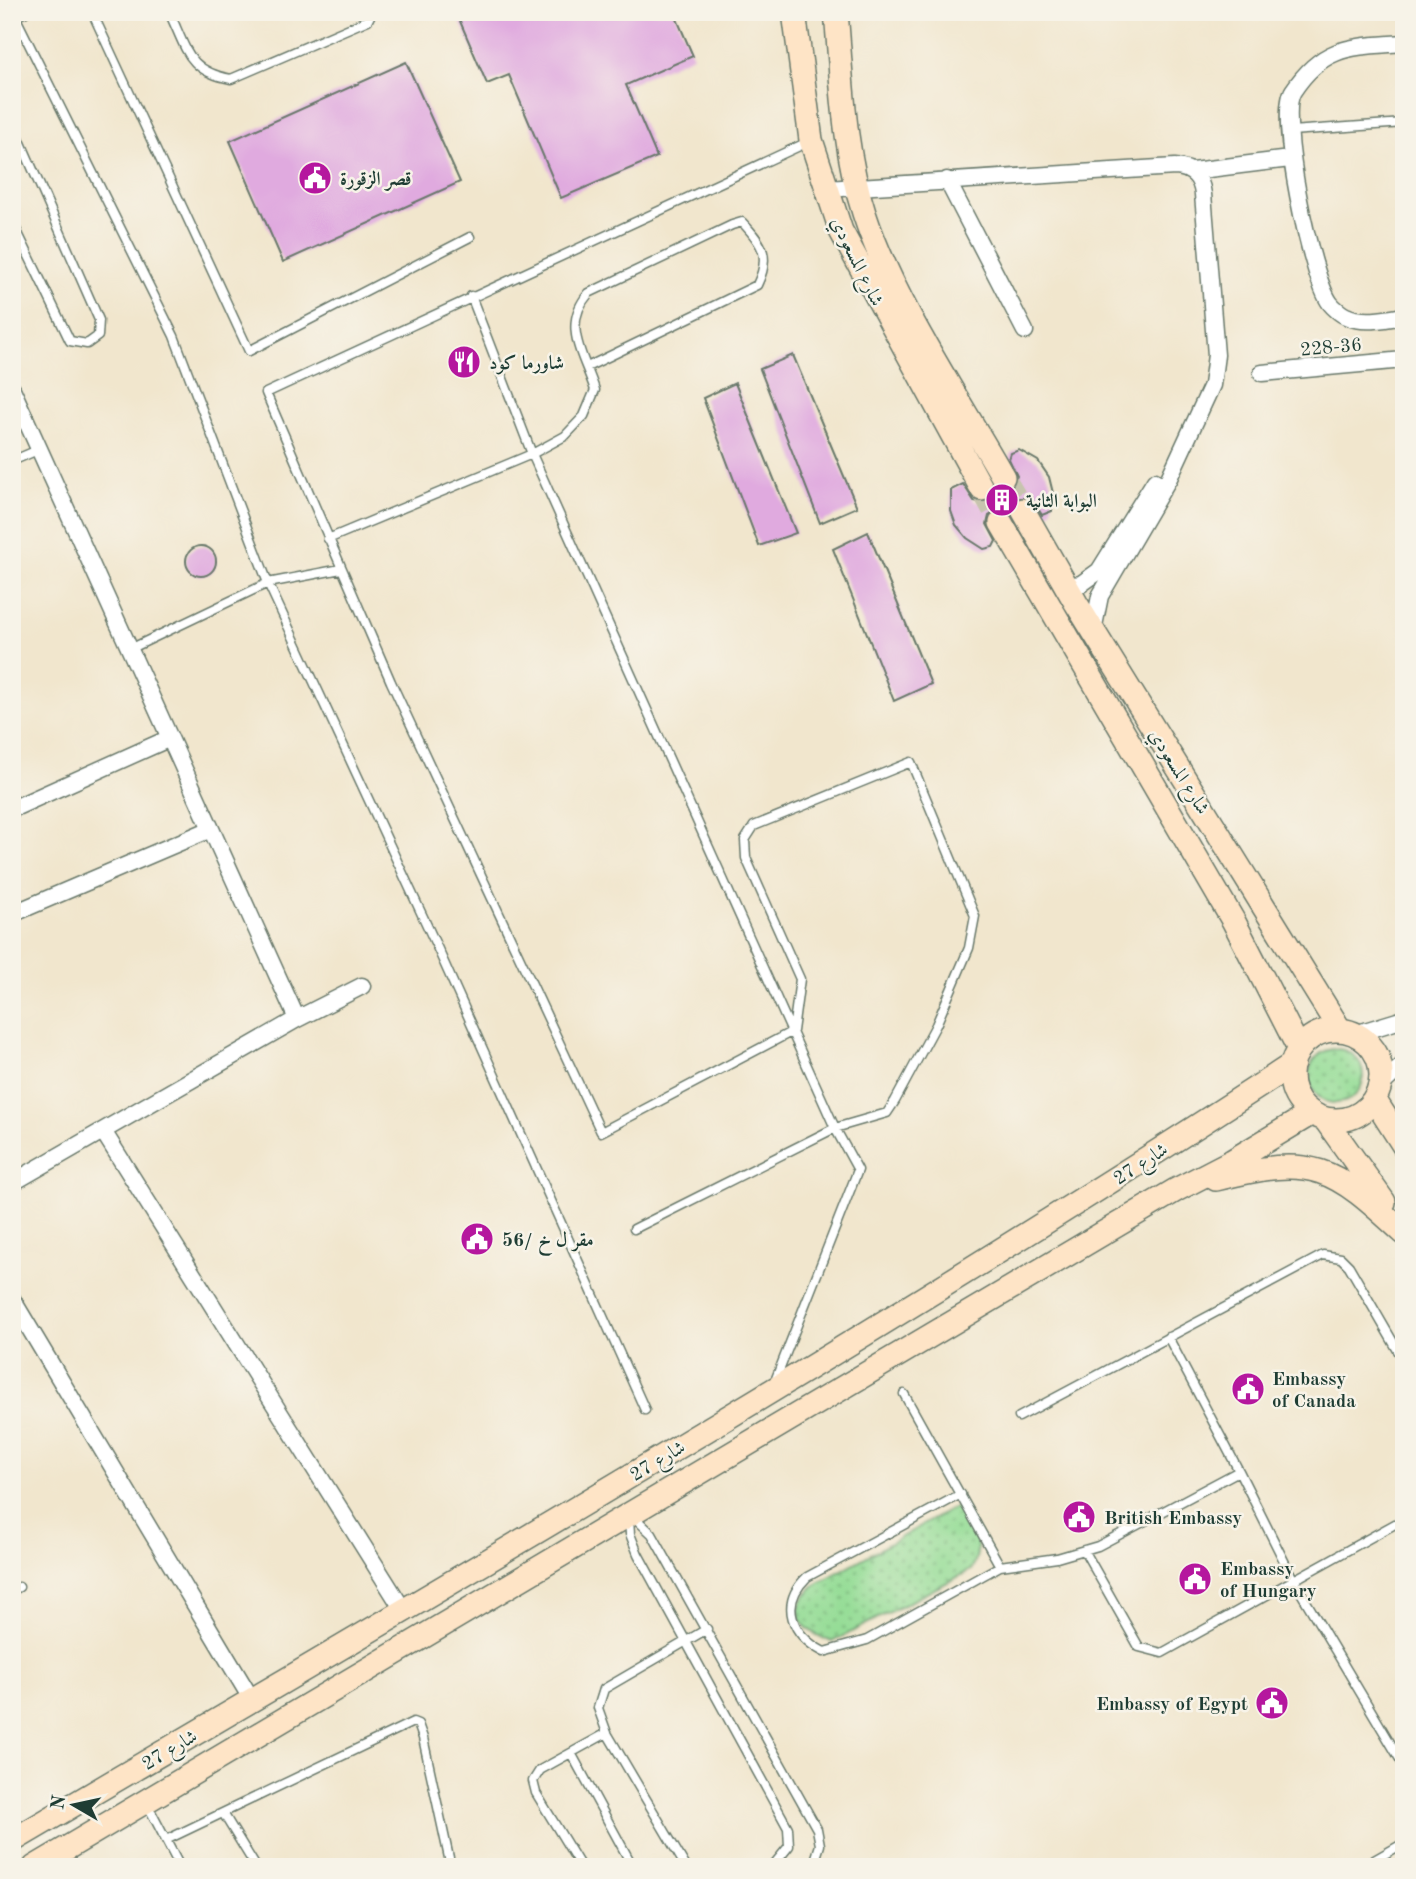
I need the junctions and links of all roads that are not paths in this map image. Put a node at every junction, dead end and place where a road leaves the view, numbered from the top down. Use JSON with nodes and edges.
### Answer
{"nodes":[{"id":1,"x":26,"y":12,"type":"edge"},
{"id":2,"x":92,"y":12,"type":"edge"},
{"id":3,"x":169,"y":12,"type":"edge"},
{"id":4,"x":372,"y":12,"type":"edge"},
{"id":5,"x":794,"y":12,"type":"edge"},
{"id":6,"x":836,"y":12,"type":"edge"},
{"id":7,"x":14,"y":15,"type":"edge"},
{"id":8,"x":1404,"y":43,"type":"edge"},
{"id":9,"x":12,"y":122,"type":"edge"},
{"id":10,"x":1404,"y":123,"type":"edge"},
{"id":11,"x":1290,"y":131,"type":"junction"},
{"id":12,"x":811,"y":141,"type":"junction"},
{"id":13,"x":1290,"y":159,"type":"junction"},
{"id":14,"x":1192,"y":171,"type":"junction"},
{"id":15,"x":947,"y":180,"type":"junction"},
{"id":16,"x":856,"y":185,"type":"junction"},
{"id":17,"x":826,"y":189,"type":"junction"},
{"id":18,"x":12,"y":221,"type":"edge"},
{"id":19,"x":470,"y":237,"type":"dead end"},
{"id":20,"x":471,"y":296,"type":"junction"},
{"id":21,"x":1404,"y":316,"type":"edge"},
{"id":22,"x":1025,"y":331,"type":"dead end"},
{"id":23,"x":1404,"y":360,"type":"edge"},
{"id":24,"x":587,"y":367,"type":"junction"},
{"id":25,"x":1262,"y":373,"type":"dead end"},
{"id":26,"x":12,"y":389,"type":"edge"},
{"id":27,"x":40,"y":449,"type":"junction"},
{"id":28,"x":532,"y":454,"type":"junction"},
{"id":29,"x":1175,"y":459,"type":"junction"},
{"id":30,"x":12,"y":461,"type":"edge"},
{"id":31,"x":1003,"y":477,"type":"tunnel mouth"},
{"id":32,"x":982,"y":489,"type":"tunnel mouth"},
{"id":33,"x":1023,"y":510,"type":"tunnel mouth"},
{"id":34,"x":1000,"y":523,"type":"tunnel mouth"},
{"id":35,"x":328,"y":539,"type":"junction"},
{"id":36,"x":341,"y":569,"type":"junction"},
{"id":37,"x":268,"y":583,"type":"junction"},
{"id":38,"x":1066,"y":586,"type":"junction"},
{"id":39,"x":1093,"y":631,"type":"junction"},
{"id":40,"x":130,"y":649,"type":"junction"},
{"id":41,"x":170,"y":738,"type":"junction"},
{"id":42,"x":12,"y":809,"type":"edge"},
{"id":43,"x":211,"y":829,"type":"junction"},
{"id":44,"x":12,"y":914,"type":"edge"},
{"id":45,"x":362,"y":986,"type":"dead end"},
{"id":46,"x":297,"y":1019,"type":"junction"},
{"id":47,"x":1404,"y":1019,"type":"edge"},
{"id":48,"x":793,"y":1031,"type":"junction"},
{"id":49,"x":1347,"y":1032,"type":"junction"},
{"id":50,"x":1296,"y":1056,"type":"junction"},
{"id":51,"x":1404,"y":1064,"type":"edge"},
{"id":52,"x":1377,"y":1093,"type":"junction"},
{"id":53,"x":1318,"y":1116,"type":"junction"},
{"id":54,"x":835,"y":1128,"type":"junction"},
{"id":55,"x":103,"y":1131,"type":"junction"},
{"id":56,"x":1404,"y":1146,"type":"edge"},
{"id":57,"x":12,"y":1183,"type":"edge"},
{"id":58,"x":1176,"y":1190,"type":"junction"},
{"id":59,"x":634,"y":1229,"type":"dead end"},
{"id":60,"x":1404,"y":1231,"type":"edge"},
{"id":61,"x":12,"y":1299,"type":"edge"},
{"id":62,"x":1168,"y":1337,"type":"junction"},
{"id":63,"x":1404,"y":1361,"type":"edge"},
{"id":64,"x":772,"y":1390,"type":"junction"},
{"id":65,"x":904,"y":1394,"type":"dead end"},
{"id":66,"x":645,"y":1410,"type":"dead end"},
{"id":67,"x":1019,"y":1417,"type":"dead end"},
{"id":68,"x":1239,"y":1471,"type":"junction"},
{"id":69,"x":612,"y":1487,"type":"junction"},
{"id":70,"x":961,"y":1494,"type":"junction"},
{"id":71,"x":629,"y":1513,"type":"junction"},
{"id":72,"x":1404,"y":1519,"type":"edge"},
{"id":73,"x":1084,"y":1550,"type":"junction"},
{"id":74,"x":482,"y":1565,"type":"junction"},
{"id":75,"x":1000,"y":1566,"type":"junction"},
{"id":76,"x":1294,"y":1581,"type":"junction"},
{"id":77,"x":499,"y":1591,"type":"junction"},
{"id":78,"x":402,"y":1608,"type":"junction"},
{"id":79,"x":707,"y":1629,"type":"junction"},
{"id":80,"x":686,"y":1640,"type":"junction"},
{"id":81,"x":252,"y":1700,"type":"junction"},
{"id":82,"x":607,"y":1733,"type":"junction"},
{"id":83,"x":571,"y":1753,"type":"junction"},
{"id":84,"x":1404,"y":1766,"type":"edge"},
{"id":85,"x":145,"y":1800,"type":"junction"},
{"id":86,"x":223,"y":1813,"type":"junction"},
{"id":87,"x":166,"y":1840,"type":"junction"},
{"id":88,"x":12,"y":1841,"type":"edge"},
{"id":89,"x":1404,"y":1843,"type":"edge"},
{"id":90,"x":36,"y":1867,"type":"edge"},
{"id":91,"x":180,"y":1867,"type":"edge"},
{"id":92,"x":256,"y":1867,"type":"edge"},
{"id":93,"x":451,"y":1867,"type":"edge"},
{"id":94,"x":581,"y":1867,"type":"edge"},
{"id":95,"x":633,"y":1867,"type":"edge"},
{"id":96,"x":685,"y":1867,"type":"edge"},
{"id":97,"x":772,"y":1867,"type":"edge"},
{"id":98,"x":813,"y":1867,"type":"edge"},
{"id":99,"x":1362,"y":1867,"type":"edge"}],
"edges":[{"from":1,"to":7,"type":"lane"},
{"from":2,"to":19,"type":"lane"},
{"from":3,"to":4,"type":"lane"},
{"from":5,"to":12,"type":"main road","name":"شارع المسعودي"},
{"from":6,"to":16,"type":"main road","name":"شارع المسعودي"},
{"from":7,"to":37,"type":"lane"},
{"from":8,"to":11,"type":"street"},
{"from":9,"to":18,"type":"lane"},
{"from":10,"to":11,"type":"lane"},
{"from":11,"to":13,"type":"street"},
{"from":12,"to":17,"type":"main road","name":"شارع المسعودي"},
{"from":12,"to":20,"type":"lane"},
{"from":13,"to":14,"type":"street"},
{"from":13,"to":21,"type":"street"},
{"from":14,"to":15,"type":"street"},
{"from":14,"to":29,"type":"street"},
{"from":15,"to":16,"type":"street"},
{"from":15,"to":22,"type":"street"},
{"from":16,"to":17,"type":"street"},
{"from":16,"to":31,"type":"main road","name":"شارع المسعودي"},
{"from":17,"to":32,"type":"main road","name":"شارع المسعودي"},
{"from":20,"to":28,"type":"lane"},
{"from":20,"to":35,"type":"lane"},
{"from":23,"to":25,"type":"street","name":"228-36"},
{"from":24,"to":24,"type":"lane"},
{"from":24,"to":28,"type":"lane"},
{"from":26,"to":27,"type":"street"},
{"from":27,"to":30,"type":"lane"},
{"from":27,"to":40,"type":"street"},
{"from":28,"to":35,"type":"lane"},
{"from":28,"to":48,"type":"lane"},
{"from":29,"to":38,"type":"street"},
{"from":29,"to":39,"type":"street"},
{"from":33,"to":38,"type":"main road","name":"شارع المسعودي"},
{"from":34,"to":50,"type":"main road","name":"شارع المسعودي"},
{"from":35,"to":36,"type":"lane"},
{"from":36,"to":37,"type":"lane"},
{"from":36,"to":48,"type":"lane"},
{"from":37,"to":40,"type":"lane"},
{"from":37,"to":66,"type":"lane"},
{"from":38,"to":39,"type":"main road","name":"شارع المسعودي"},
{"from":39,"to":49,"type":"main road","name":"شارع المسعودي"},
{"from":40,"to":41,"type":"street"},
{"from":41,"to":42,"type":"street"},
{"from":41,"to":43,"type":"street"},
{"from":43,"to":44,"type":"street"},
{"from":43,"to":46,"type":"street"},
{"from":45,"to":46,"type":"street"},
{"from":46,"to":55,"type":"street"},
{"from":47,"to":49,"type":"street"},
{"from":48,"to":54,"type":"lane"},
{"from":48,"to":54,"type":"lane"},
{"from":49,"to":50,"type":"main road"},
{"from":49,"to":52,"type":"main road"},
{"from":50,"to":53,"type":"main road"},
{"from":50,"to":64,"type":"main road","name":"شارع 27"},
{"from":51,"to":52,"type":"street"},
{"from":52,"to":53,"type":"main road"},
{"from":52,"to":56,"type":"main road"},
{"from":53,"to":58,"type":"main road","name":"شارع 27"},
{"from":53,"to":60,"type":"main road"},
{"from":54,"to":59,"type":"lane"},
{"from":54,"to":64,"type":"lane"},
{"from":55,"to":57,"type":"street"},
{"from":55,"to":78,"type":"street"},
{"from":58,"to":60,"type":"main road"},
{"from":58,"to":71,"type":"main road","name":"شارع 27"},
{"from":61,"to":81,"type":"street"},
{"from":62,"to":63,"type":"lane"},
{"from":62,"to":67,"type":"lane"},
{"from":62,"to":68,"type":"lane"},
{"from":64,"to":69,"type":"main road","name":"شارع 27"},
{"from":65,"to":70,"type":"lane"},
{"from":68,"to":73,"type":"lane"},
{"from":68,"to":76,"type":"lane"},
{"from":69,"to":71,"type":"main road"},
{"from":69,"to":74,"type":"main road","name":"شارع 27"},
{"from":70,"to":75,"type":"lane"},
{"from":70,"to":75,"type":"lane"},
{"from":71,"to":77,"type":"main road","name":"شارع 27"},
{"from":71,"to":79,"type":"lane"},
{"from":71,"to":80,"type":"lane"},
{"from":72,"to":76,"type":"lane"},
{"from":73,"to":75,"type":"lane"},
{"from":73,"to":76,"type":"lane"},
{"from":74,"to":77,"type":"main road"},
{"from":74,"to":78,"type":"main road","name":"شارع 27"},
{"from":76,"to":84,"type":"lane"},
{"from":77,"to":85,"type":"main road","name":"شارع 27"},
{"from":78,"to":81,"type":"main road","name":"شارع 27"},
{"from":79,"to":80,"type":"lane"},
{"from":79,"to":98,"type":"lane"},
{"from":80,"to":82,"type":"lane"},
{"from":80,"to":97,"type":"lane"},
{"from":81,"to":88,"type":"main road","name":"شارع 27"},
{"from":82,"to":83,"type":"lane"},
{"from":82,"to":96,"type":"lane"},
{"from":83,"to":94,"type":"lane"},
{"from":83,"to":95,"type":"lane"},
{"from":85,"to":87,"type":"lane"},
{"from":85,"to":90,"type":"main road","name":"شارع 27"},
{"from":86,"to":87,"type":"lane"},
{"from":86,"to":92,"type":"lane"},
{"from":86,"to":93,"type":"lane"},
{"from":87,"to":91,"type":"lane"},
{"from":89,"to":99,"type":"lane"}]}
